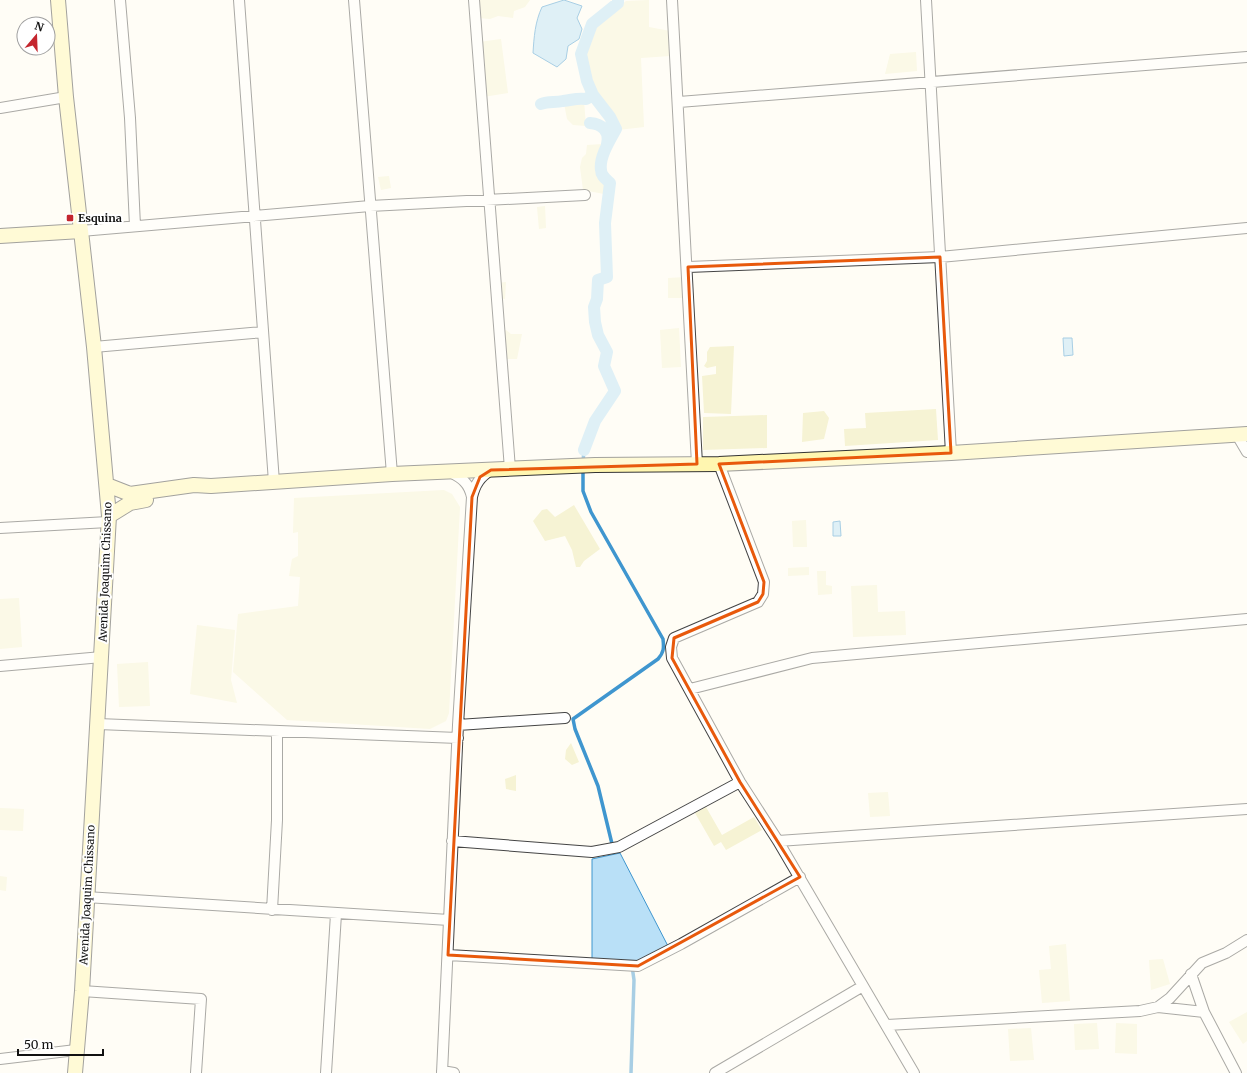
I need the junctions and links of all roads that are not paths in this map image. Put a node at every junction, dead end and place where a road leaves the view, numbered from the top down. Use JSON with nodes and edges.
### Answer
{"nodes":[{"id":1,"x":58,"y":0,"type":"edge"},
{"id":2,"x":120,"y":0,"type":"edge"},
{"id":3,"x":238,"y":0,"type":"edge"},
{"id":4,"x":354,"y":0,"type":"edge"},
{"id":5,"x":474,"y":0,"type":"edge"},
{"id":6,"x":672,"y":0,"type":"edge"},
{"id":7,"x":926,"y":0,"type":"edge"},
{"id":8,"x":1247,"y":57,"type":"edge"},
{"id":9,"x":931,"y":82,"type":"junction"},
{"id":10,"x":66,"y":97,"type":"junction"},
{"id":11,"x":679,"y":102,"type":"junction"},
{"id":12,"x":0,"y":108,"type":"edge"},
{"id":13,"x":585,"y":195,"type":"dead end"},
{"id":14,"x":489,"y":201,"type":"junction"},
{"id":15,"x":370,"y":206,"type":"junction"},
{"id":16,"x":253,"y":215,"type":"junction"},
{"id":17,"x":135,"y":226,"type":"junction"},
{"id":18,"x":1247,"y":228,"type":"edge"},
{"id":19,"x":81,"y":231,"type":"junction"},
{"id":20,"x":0,"y":236,"type":"edge"},
{"id":21,"x":940,"y":257,"type":"junction"},
{"id":22,"x":688,"y":268,"type":"junction"},
{"id":23,"x":263,"y":332,"type":"junction"},
{"id":24,"x":94,"y":347,"type":"junction"},
{"id":25,"x":1242,"y":434,"type":"edge"},
{"id":26,"x":1247,"y":452,"type":"edge"},
{"id":27,"x":951,"y":453,"type":"junction"},
{"id":28,"x":697,"y":464,"type":"junction"},
{"id":29,"x":719,"y":464,"type":"junction"},
{"id":30,"x":510,"y":469,"type":"junction"},
{"id":31,"x":491,"y":470,"type":"junction"},
{"id":32,"x":449,"y":472,"type":"junction"},
{"id":33,"x":392,"y":474,"type":"junction"},
{"id":34,"x":274,"y":482,"type":"junction"},
{"id":35,"x":107,"y":485,"type":"junction"},
{"id":36,"x":211,"y":486,"type":"junction"},
{"id":37,"x":472,"y":497,"type":"junction"},
{"id":38,"x":108,"y":519,"type":"junction"},
{"id":39,"x":0,"y":528,"type":"edge"},
{"id":40,"x":1247,"y":619,"type":"edge"},
{"id":41,"x":102,"y":658,"type":"junction"},
{"id":42,"x":0,"y":666,"type":"edge"},
{"id":43,"x":690,"y":689,"type":"junction"},
{"id":44,"x":565,"y":718,"type":"dead end"},
{"id":45,"x":98,"y":724,"type":"junction"},
{"id":46,"x":458,"y":725,"type":"junction"},
{"id":47,"x":277,"y":731,"type":"junction"},
{"id":48,"x":458,"y":738,"type":"junction"},
{"id":49,"x":740,"y":782,"type":"junction"},
{"id":50,"x":1247,"y":809,"type":"edge"},
{"id":51,"x":452,"y":841,"type":"junction"},
{"id":52,"x":778,"y":841,"type":"junction"},
{"id":53,"x":800,"y":877,"type":"junction"},
{"id":54,"x":86,"y":897,"type":"junction"},
{"id":55,"x":272,"y":910,"type":"junction"},
{"id":56,"x":336,"y":914,"type":"junction"},
{"id":57,"x":449,"y":920,"type":"junction"},
{"id":58,"x":1247,"y":940,"type":"edge"},
{"id":59,"x":448,"y":955,"type":"junction"},
{"id":60,"x":1191,"y":974,"type":"junction"},
{"id":61,"x":863,"y":986,"type":"junction"},
{"id":62,"x":82,"y":991,"type":"junction"},
{"id":63,"x":1158,"y":1008,"type":"junction"},
{"id":64,"x":1204,"y":1012,"type":"junction"},
{"id":65,"x":887,"y":1025,"type":"junction"},
{"id":66,"x":76,"y":1050,"type":"junction"},
{"id":67,"x":0,"y":1060,"type":"edge"},
{"id":68,"x":442,"y":1072,"type":"edge"},
{"id":69,"x":718,"y":1072,"type":"edge"},
{"id":70,"x":74,"y":1073,"type":"edge"},
{"id":71,"x":196,"y":1073,"type":"edge"},
{"id":72,"x":326,"y":1073,"type":"edge"},
{"id":73,"x":454,"y":1073,"type":"edge"},
{"id":74,"x":914,"y":1073,"type":"edge"},
{"id":75,"x":1236,"y":1073,"type":"edge"}],
"edges":[{"from":1,"to":10,"type":"street","name":"Avenida Joaquim Chissano"},
{"from":2,"to":17,"type":"street"},
{"from":3,"to":16,"type":"street"},
{"from":4,"to":15,"type":"street"},
{"from":5,"to":14,"type":"street"},
{"from":6,"to":11,"type":"street"},
{"from":7,"to":9,"type":"street"},
{"from":8,"to":9,"type":"street"},
{"from":9,"to":11,"type":"street"},
{"from":9,"to":21,"type":"street"},
{"from":10,"to":12,"type":"street"},
{"from":10,"to":19,"type":"street","name":"Avenida Joaquim Chissano"},
{"from":11,"to":22,"type":"street"},
{"from":13,"to":14,"type":"street"},
{"from":14,"to":15,"type":"street"},
{"from":14,"to":30,"type":"street"},
{"from":15,"to":16,"type":"street"},
{"from":15,"to":33,"type":"street"},
{"from":16,"to":17,"type":"street"},
{"from":16,"to":23,"type":"street"},
{"from":17,"to":19,"type":"street"},
{"from":18,"to":21,"type":"street"},
{"from":19,"to":20,"type":"street"},
{"from":19,"to":24,"type":"street","name":"Avenida Joaquim Chissano"},
{"from":21,"to":22,"type":"street"},
{"from":21,"to":27,"type":"street"},
{"from":22,"to":28,"type":"street"},
{"from":23,"to":24,"type":"street"},
{"from":23,"to":34,"type":"street"},
{"from":24,"to":35,"type":"street","name":"Avenida Joaquim Chissano"},
{"from":25,"to":26,"type":"street"},
{"from":25,"to":27,"type":"street"},
{"from":27,"to":29,"type":"street"},
{"from":28,"to":29,"type":"street"},
{"from":28,"to":30,"type":"street"},
{"from":29,"to":43,"type":"street"},
{"from":30,"to":31,"type":"street"},
{"from":31,"to":32,"type":"street"},
{"from":31,"to":37,"type":"street"},
{"from":32,"to":33,"type":"street"},
{"from":32,"to":37,"type":"street"},
{"from":33,"to":34,"type":"street"},
{"from":34,"to":36,"type":"street"},
{"from":35,"to":36,"type":"street"},
{"from":35,"to":38,"type":"street","name":"Avenida Joaquim Chissano"},
{"from":36,"to":38,"type":"street"},
{"from":37,"to":46,"type":"street"},
{"from":38,"to":39,"type":"street"},
{"from":38,"to":41,"type":"street","name":"Avenida Joaquim Chissano"},
{"from":40,"to":43,"type":"street"},
{"from":41,"to":42,"type":"street"},
{"from":41,"to":45,"type":"street","name":"Avenida Joaquim Chissano"},
{"from":43,"to":49,"type":"street"},
{"from":44,"to":46,"type":"street"},
{"from":45,"to":47,"type":"street"},
{"from":45,"to":54,"type":"street","name":"Avenida Joaquim Chissano"},
{"from":46,"to":48,"type":"street"},
{"from":47,"to":48,"type":"street"},
{"from":47,"to":55,"type":"street"},
{"from":48,"to":51,"type":"street"},
{"from":49,"to":51,"type":"street"},
{"from":49,"to":52,"type":"street"},
{"from":50,"to":52,"type":"street"},
{"from":51,"to":57,"type":"street"},
{"from":52,"to":53,"type":"street"},
{"from":53,"to":59,"type":"street"},
{"from":53,"to":61,"type":"street"},
{"from":54,"to":55,"type":"street"},
{"from":54,"to":62,"type":"street","name":"Avenida Joaquim Chissano"},
{"from":55,"to":56,"type":"street"},
{"from":56,"to":57,"type":"street"},
{"from":56,"to":72,"type":"street"},
{"from":57,"to":59,"type":"street"},
{"from":58,"to":60,"type":"street"},
{"from":59,"to":68,"type":"street"},
{"from":60,"to":63,"type":"street"},
{"from":60,"to":64,"type":"street"},
{"from":61,"to":65,"type":"street"},
{"from":61,"to":69,"type":"street"},
{"from":62,"to":66,"type":"street","name":"Avenida Joaquim Chissano"},
{"from":62,"to":71,"type":"street"},
{"from":63,"to":64,"type":"street"},
{"from":63,"to":65,"type":"street"},
{"from":64,"to":75,"type":"street"},
{"from":65,"to":74,"type":"street"},
{"from":66,"to":67,"type":"street"},
{"from":66,"to":70,"type":"street","name":"Avenida Joaquim Chissano"},
{"from":68,"to":73,"type":"street"}]}
